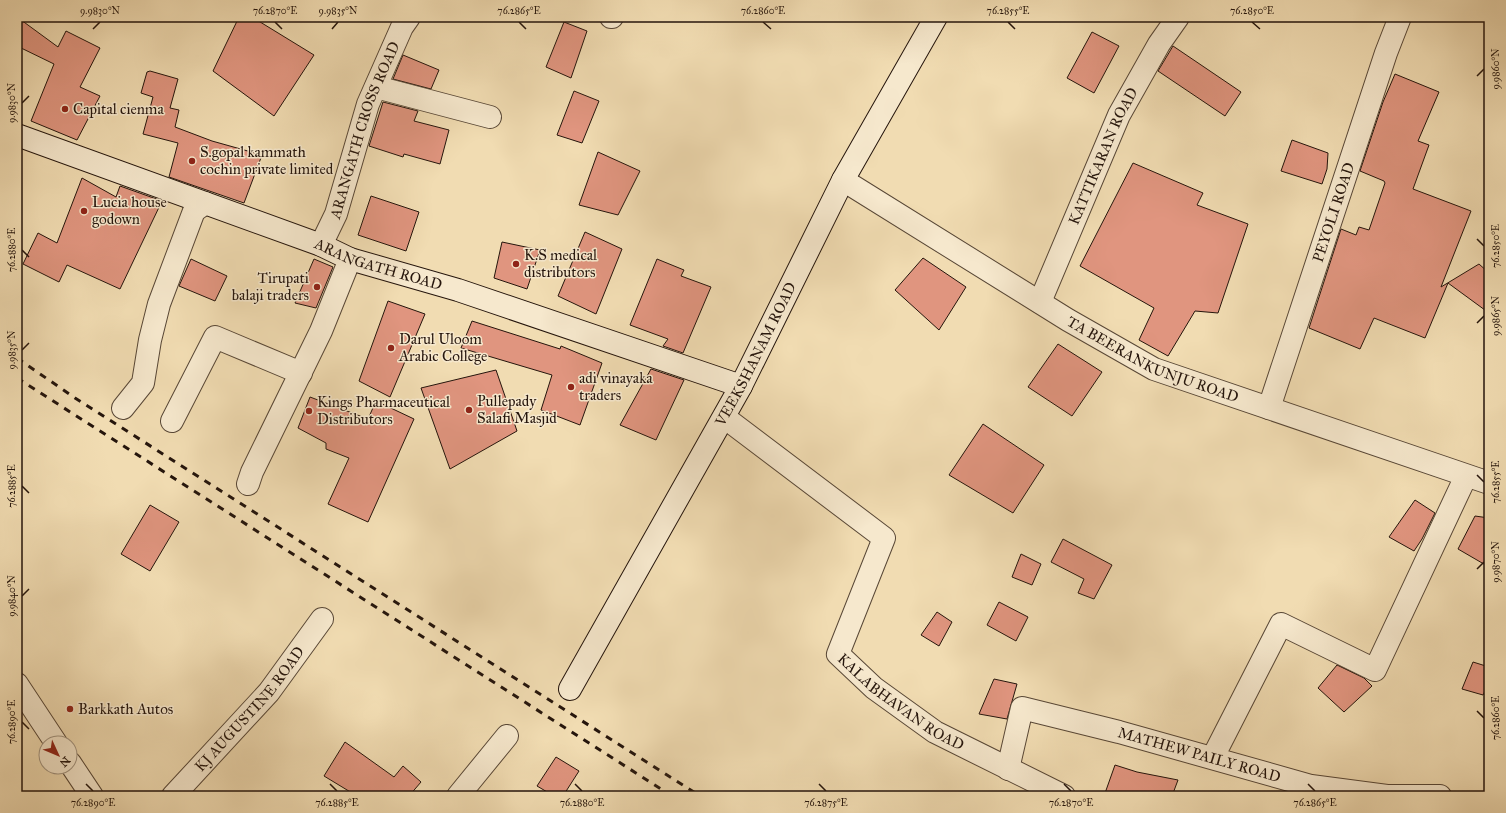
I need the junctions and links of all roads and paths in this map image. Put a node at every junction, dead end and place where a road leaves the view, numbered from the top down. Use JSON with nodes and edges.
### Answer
{"nodes":[{"id":1,"x":409,"y":17,"type":"edge"},
{"id":2,"x":936,"y":17,"type":"edge"},
{"id":3,"x":1178,"y":17,"type":"edge"},
{"id":4,"x":1400,"y":17,"type":"edge"},
{"id":5,"x":376,"y":87,"type":"junction"},
{"id":6,"x":490,"y":117,"type":"dead end"},
{"id":7,"x":17,"y":135,"type":"edge"},
{"id":8,"x":843,"y":180,"type":"junction"},
{"id":9,"x":205,"y":203,"type":"junction"},
{"id":10,"x":321,"y":245,"type":"junction"},
{"id":11,"x":350,"y":259,"type":"junction"},
{"id":12,"x":1040,"y":302,"type":"junction"},
{"id":13,"x":301,"y":373,"type":"junction"},
{"id":14,"x":742,"y":386,"type":"junction"},
{"id":15,"x":123,"y":408,"type":"dead end"},
{"id":16,"x":1269,"y":408,"type":"junction"},
{"id":17,"x":724,"y":417,"type":"junction"},
{"id":18,"x":172,"y":421,"type":"dead end"},
{"id":19,"x":1466,"y":476,"type":"junction"},
{"id":20,"x":1489,"y":482,"type":"edge"},
{"id":21,"x":248,"y":484,"type":"dead end"},
{"id":22,"x":322,"y":620,"type":"dead end"},
{"id":23,"x":17,"y":684,"type":"edge"},
{"id":24,"x":570,"y":689,"type":"dead end"},
{"id":25,"x":51,"y":735,"type":"edge"},
{"id":26,"x":507,"y":736,"type":"dead end"},
{"id":27,"x":1213,"y":757,"type":"junction"},
{"id":28,"x":1008,"y":769,"type":"junction"},
{"id":29,"x":78,"y":775,"type":"edge"},
{"id":30,"x":92,"y":796,"type":"edge"},
{"id":31,"x":173,"y":796,"type":"edge"},
{"id":32,"x":458,"y":796,"type":"edge"},
{"id":33,"x":1064,"y":796,"type":"edge"},
{"id":34,"x":1440,"y":796,"type":"edge"}],
"edges":[{"from":1,"to":5,"type":"street","name":"ARANGATH CROSS ROAD"},
{"from":2,"to":8,"type":"street","name":"VEEKSHANAM ROAD"},
{"from":3,"to":12,"type":"street","name":"KATTIKARAN ROAD"},
{"from":4,"to":16,"type":"street","name":"PEYOLI ROAD"},
{"from":5,"to":6,"type":"street"},
{"from":5,"to":10,"type":"street","name":"ARANGATH CROSS ROAD"},
{"from":7,"to":9,"type":"street","name":"ARANGATH ROAD"},
{"from":8,"to":12,"type":"street","name":"TA BEERANKUNJU ROAD"},
{"from":8,"to":14,"type":"street","name":"VEEKSHANAM ROAD"},
{"from":9,"to":10,"type":"street","name":"ARANGATH ROAD"},
{"from":9,"to":15,"type":"street"},
{"from":10,"to":11,"type":"street","name":"ARANGATH ROAD"},
{"from":11,"to":13,"type":"street"},
{"from":11,"to":14,"type":"street","name":"ARANGATH ROAD"},
{"from":12,"to":16,"type":"street","name":"TA BEERANKUNJU ROAD"},
{"from":13,"to":18,"type":"street"},
{"from":13,"to":21,"type":"street"},
{"from":14,"to":17,"type":"street","name":"VEEKSHANAM ROAD"},
{"from":16,"to":19,"type":"street","name":"TA BEERANKUNJU ROAD"},
{"from":17,"to":24,"type":"street","name":"VEEKSHANAM ROAD"},
{"from":17,"to":28,"type":"street","name":"KALABHAVAN ROAD"},
{"from":19,"to":20,"type":"street","name":"TA BEERANKUNJU ROAD"},
{"from":19,"to":27,"type":"street"},
{"from":22,"to":31,"type":"street","name":"KJ AUGUSTINE ROAD"},
{"from":23,"to":25,"type":"street"},
{"from":26,"to":32,"type":"street"},
{"from":27,"to":28,"type":"street","name":"MATHEW PAILY ROAD"},
{"from":27,"to":34,"type":"street","name":"MATHEW PAILY ROAD"},
{"from":28,"to":33,"type":"street","name":"KALABHAVAN ROAD"},
{"from":29,"to":30,"type":"street"}]}
